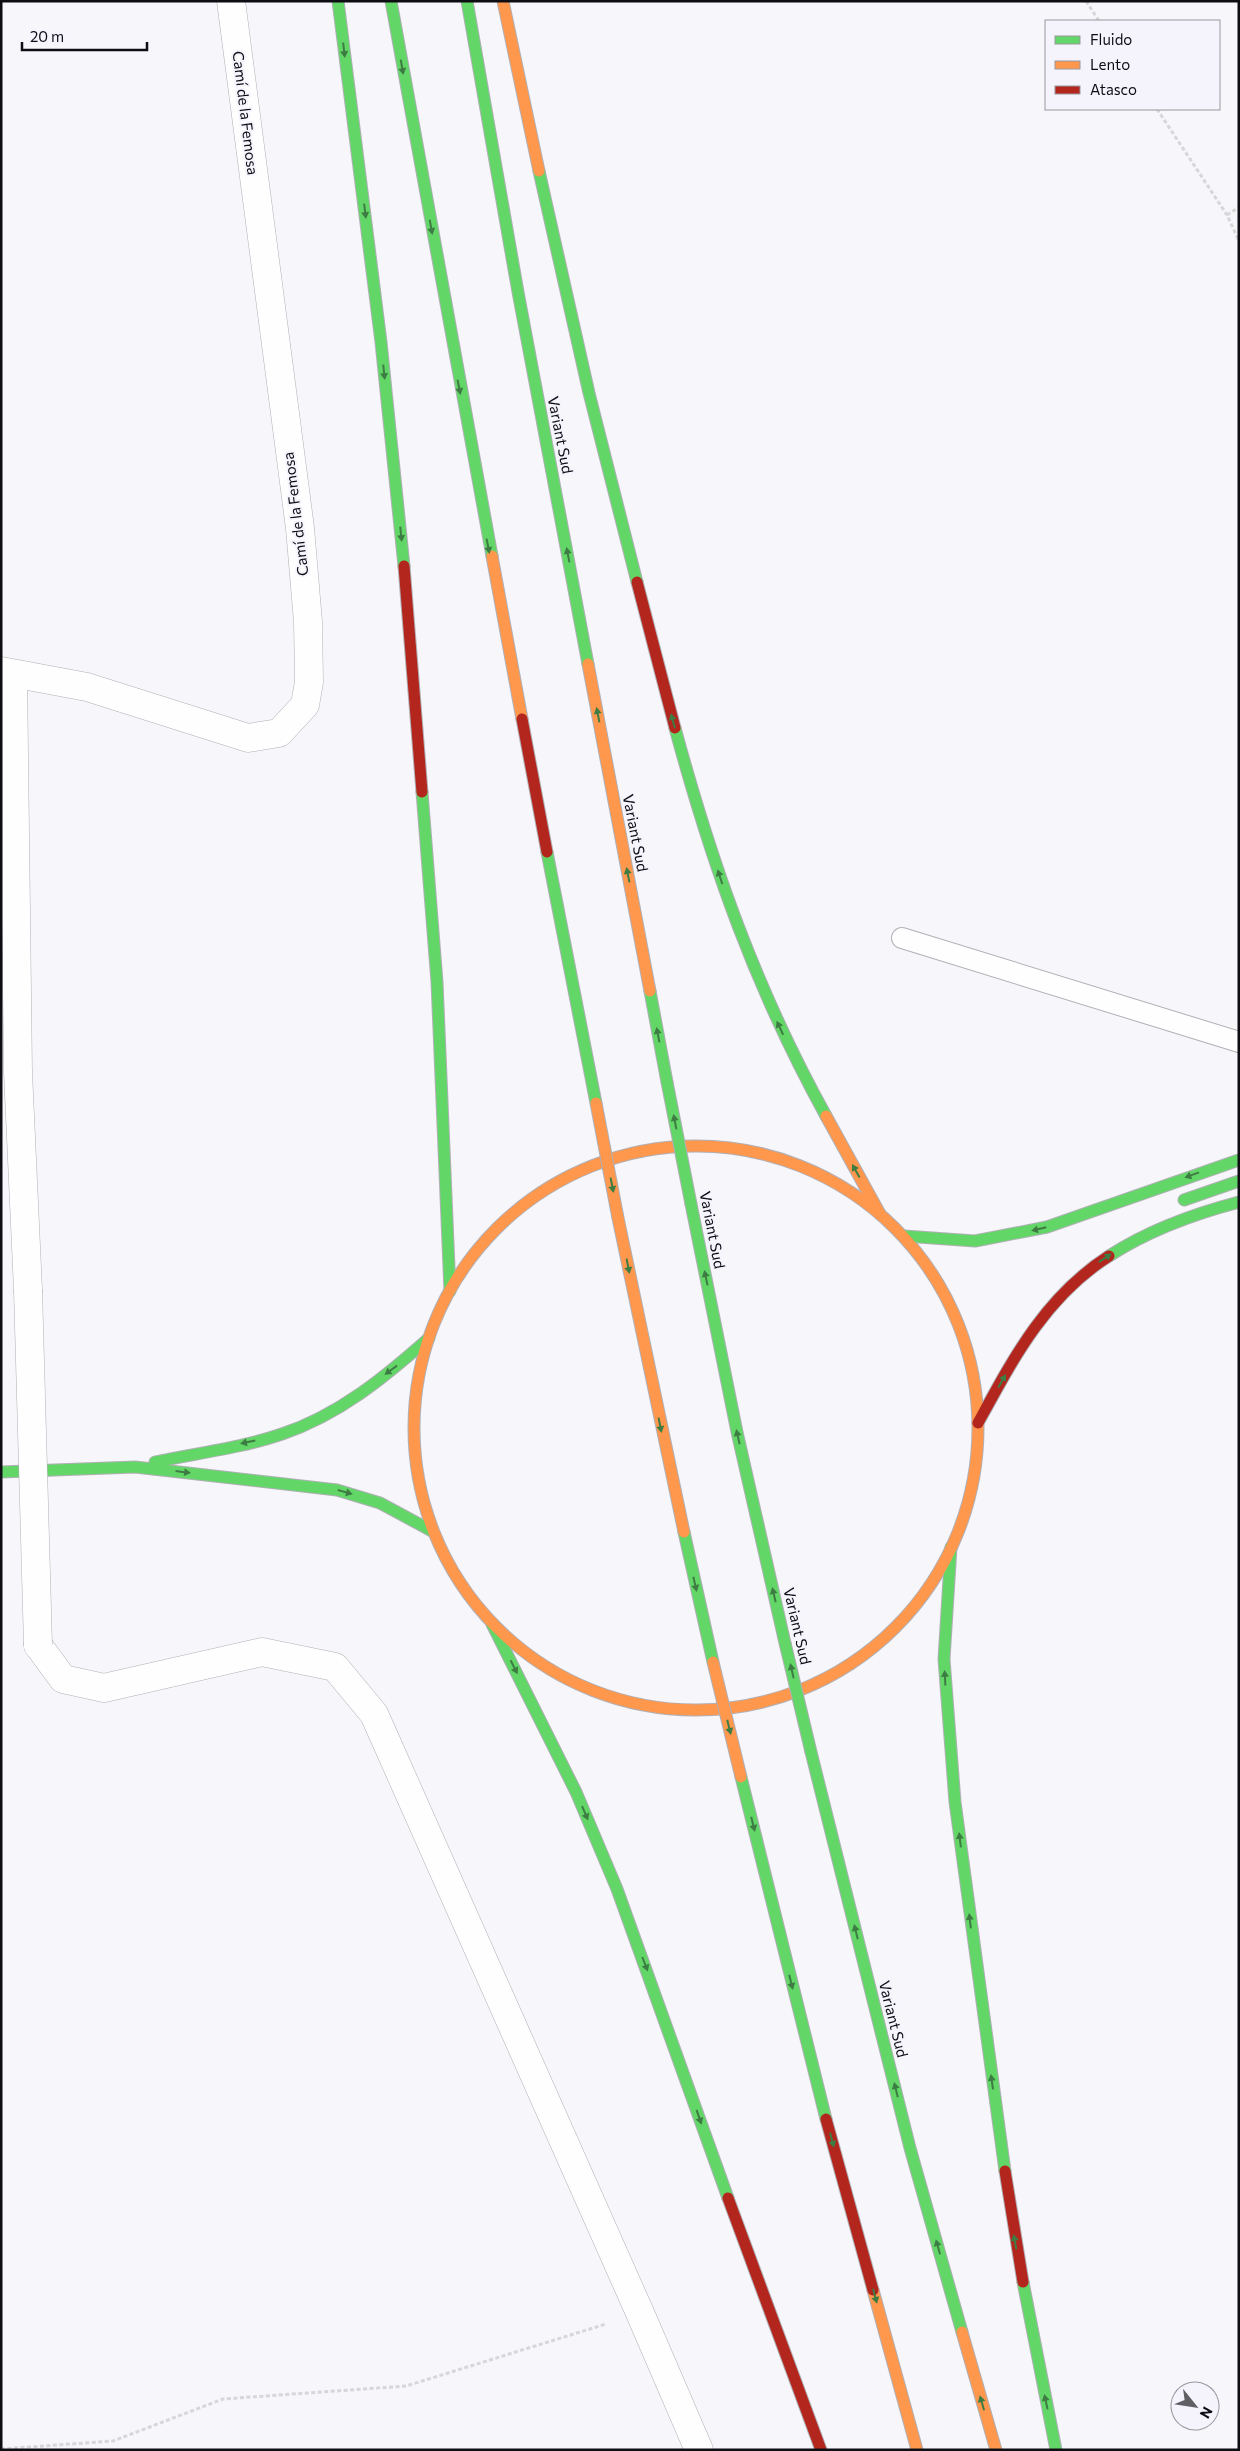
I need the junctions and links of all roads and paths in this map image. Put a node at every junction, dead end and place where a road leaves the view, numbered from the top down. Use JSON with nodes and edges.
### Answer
{"nodes":[{"id":1,"x":230,"y":1,"type":"edge"},
{"id":2,"x":338,"y":1,"type":"edge"},
{"id":3,"x":391,"y":1,"type":"edge"},
{"id":4,"x":467,"y":1,"type":"edge"},
{"id":5,"x":503,"y":1,"type":"edge"},
{"id":6,"x":1086,"y":1,"type":"edge"},
{"id":7,"x":1098,"y":20,"type":"edge"},
{"id":8,"x":1158,"y":110,"type":"edge"},
{"id":9,"x":1239,"y":207,"type":"edge"},
{"id":10,"x":1227,"y":215,"type":"junction"},
{"id":11,"x":1239,"y":242,"type":"edge"},
{"id":12,"x":7,"y":673,"type":"edge"},
{"id":13,"x":902,"y":938,"type":"dead end"},
{"id":14,"x":1239,"y":1042,"type":"edge"},
{"id":15,"x":1239,"y":1160,"type":"edge"},
{"id":16,"x":1239,"y":1181,"type":"edge"},
{"id":17,"x":1239,"y":1202,"type":"edge"},
{"id":18,"x":1171,"y":1207,"type":"dead end"},
{"id":19,"x":880,"y":1214,"type":"junction"},
{"id":20,"x":1159,"y":1214,"type":"dead end"},
{"id":21,"x":904,"y":1236,"type":"junction"},
{"id":22,"x":1133,"y":1241,"type":"junction"},
{"id":23,"x":450,"y":1291,"type":"junction"},
{"id":24,"x":429,"y":1338,"type":"junction"},
{"id":25,"x":978,"y":1423,"type":"junction"},
{"id":26,"x":135,"y":1467,"type":"junction"},
{"id":27,"x":1,"y":1472,"type":"edge"},
{"id":28,"x":432,"y":1531,"type":"junction"},
{"id":29,"x":951,"y":1547,"type":"junction"},
{"id":30,"x":492,"y":1624,"type":"junction"},
{"id":31,"x":640,"y":2313,"type":"junction"},
{"id":32,"x":1,"y":2448,"type":"edge"},
{"id":33,"x":698,"y":2450,"type":"edge"},
{"id":34,"x":822,"y":2450,"type":"edge"},
{"id":35,"x":917,"y":2450,"type":"edge"},
{"id":36,"x":996,"y":2450,"type":"edge"},
{"id":37,"x":1056,"y":2450,"type":"edge"}],
"edges":[{"from":1,"to":12,"type":"street","name":"Camí de la Femosa"},
{"from":2,"to":23,"type":"main road","one_way":true},
{"from":3,"to":35,"type":"main road","one_way":true,"bridge":true},
{"from":36,"to":4,"type":"main road","name":"Variant Sud","one_way":true,"bridge":true},
{"from":19,"to":5,"type":"main road","one_way":true},
{"from":6,"to":7,"type":"path"},
{"from":8,"to":10,"type":"path"},
{"from":9,"to":10,"type":"path"},
{"from":10,"to":11,"type":"path"},
{"from":12,"to":31,"type":"street","bridge":true},
{"from":13,"to":14,"type":"lane"},
{"from":15,"to":21,"type":"main road","one_way":true},
{"from":16,"to":18,"type":"main road"},
{"from":17,"to":22,"type":"main road"},
{"from":19,"to":21,"type":"main road"},
{"from":19,"to":23,"type":"main road"},
{"from":20,"to":22,"type":"main road"},
{"from":21,"to":25,"type":"main road"},
{"from":25,"to":22,"type":"main road","one_way":true},
{"from":23,"to":24,"type":"main road"},
{"from":24,"to":26,"type":"main road","one_way":true},
{"from":24,"to":28,"type":"main road"},
{"from":25,"to":29,"type":"main road"},
{"from":26,"to":27,"type":"main road"},
{"from":26,"to":28,"type":"main road","one_way":true},
{"from":28,"to":30,"type":"main road"},
{"from":29,"to":30,"type":"main road"},
{"from":37,"to":29,"type":"main road","one_way":true},
{"from":30,"to":34,"type":"main road","one_way":true},
{"from":31,"to":32,"type":"path"},
{"from":31,"to":33,"type":"street"}]}
